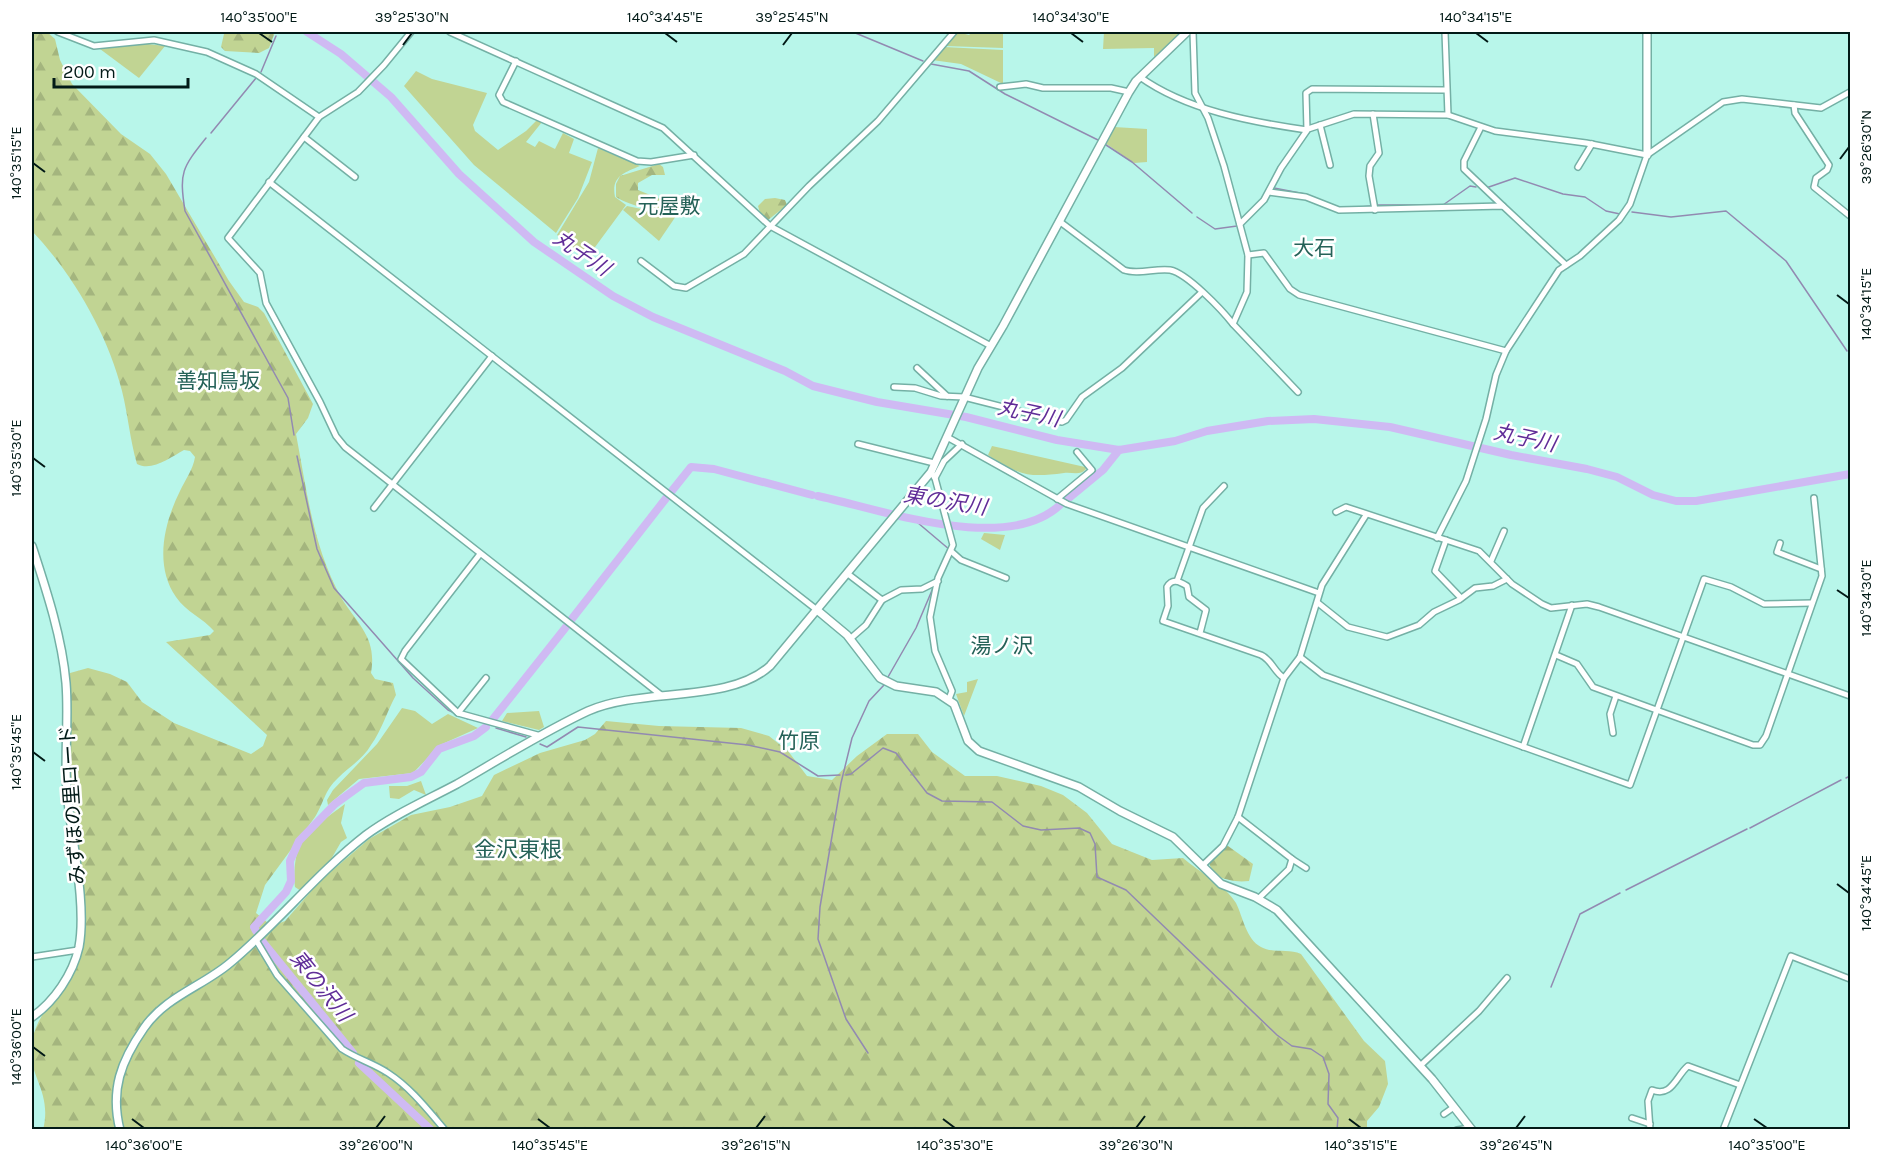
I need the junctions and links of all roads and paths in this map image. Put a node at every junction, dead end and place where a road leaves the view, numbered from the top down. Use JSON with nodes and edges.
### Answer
{"nodes":[{"id":1,"x":58,"y":32,"type":"edge"},
{"id":2,"x":411,"y":32,"type":"edge"},
{"id":3,"x":450,"y":32,"type":"edge"},
{"id":4,"x":954,"y":32,"type":"edge"},
{"id":5,"x":1187,"y":32,"type":"edge"},
{"id":6,"x":1193,"y":32,"type":"edge"},
{"id":7,"x":1445,"y":32,"type":"edge"},
{"id":8,"x":1647,"y":32,"type":"edge"},
{"id":9,"x":516,"y":61,"type":"junction"},
{"id":10,"x":1140,"y":77,"type":"junction"},
{"id":11,"x":1000,"y":87,"type":"dead end"},
{"id":12,"x":1445,"y":90,"type":"junction"},
{"id":13,"x":1129,"y":92,"type":"junction"},
{"id":14,"x":1851,"y":92,"type":"edge"},
{"id":15,"x":1794,"y":105,"type":"junction"},
{"id":16,"x":1201,"y":106,"type":"junction"},
{"id":17,"x":1373,"y":114,"type":"junction"},
{"id":18,"x":1448,"y":115,"type":"junction"},
{"id":19,"x":319,"y":117,"type":"junction"},
{"id":20,"x":1320,"y":125,"type":"junction"},
{"id":21,"x":1481,"y":127,"type":"junction"},
{"id":22,"x":1307,"y":130,"type":"junction"},
{"id":23,"x":304,"y":137,"type":"junction"},
{"id":24,"x":1592,"y":144,"type":"junction"},
{"id":25,"x":694,"y":155,"type":"junction"},
{"id":26,"x":1647,"y":155,"type":"junction"},
{"id":27,"x":1329,"y":165,"type":"dead end"},
{"id":28,"x":1578,"y":167,"type":"dead end"},
{"id":29,"x":355,"y":177,"type":"dead end"},
{"id":30,"x":269,"y":182,"type":"junction"},
{"id":31,"x":1269,"y":192,"type":"junction"},
{"id":32,"x":1503,"y":206,"type":"junction"},
{"id":33,"x":1375,"y":210,"type":"junction"},
{"id":34,"x":1851,"y":216,"type":"edge"},
{"id":35,"x":1059,"y":221,"type":"junction"},
{"id":36,"x":1240,"y":224,"type":"junction"},
{"id":37,"x":770,"y":226,"type":"junction"},
{"id":38,"x":1248,"y":255,"type":"junction"},
{"id":39,"x":641,"y":261,"type":"dead end"},
{"id":40,"x":1566,"y":265,"type":"junction"},
{"id":41,"x":1202,"y":292,"type":"junction"},
{"id":42,"x":1233,"y":324,"type":"junction"},
{"id":43,"x":992,"y":346,"type":"junction"},
{"id":44,"x":1506,"y":351,"type":"junction"},
{"id":45,"x":492,"y":356,"type":"junction"},
{"id":46,"x":917,"y":368,"type":"dead end"},
{"id":47,"x":894,"y":387,"type":"dead end"},
{"id":48,"x":1298,"y":392,"type":"dead end"},
{"id":49,"x":947,"y":396,"type":"junction"},
{"id":50,"x":964,"y":397,"type":"junction"},
{"id":51,"x":948,"y":435,"type":"junction"},
{"id":52,"x":858,"y":444,"type":"dead end"},
{"id":53,"x":962,"y":444,"type":"junction"},
{"id":54,"x":1077,"y":452,"type":"dead end"},
{"id":55,"x":934,"y":463,"type":"junction"},
{"id":56,"x":933,"y":475,"type":"junction"},
{"id":57,"x":391,"y":485,"type":"junction"},
{"id":58,"x":1224,"y":486,"type":"dead end"},
{"id":59,"x":1814,"y":498,"type":"dead end"},
{"id":60,"x":1057,"y":499,"type":"junction"},
{"id":61,"x":374,"y":508,"type":"dead end"},
{"id":62,"x":1336,"y":512,"type":"dead end"},
{"id":63,"x":1366,"y":515,"type":"junction"},
{"id":64,"x":1504,"y":531,"type":"dead end"},
{"id":65,"x":1437,"y":537,"type":"junction"},
{"id":66,"x":1446,"y":540,"type":"junction"},
{"id":67,"x":1780,"y":543,"type":"dead end"},
{"id":68,"x":32,"y":546,"type":"edge"},
{"id":69,"x":1189,"y":546,"type":"junction"},
{"id":70,"x":952,"y":552,"type":"junction"},
{"id":71,"x":480,"y":554,"type":"junction"},
{"id":72,"x":1491,"y":561,"type":"junction"},
{"id":73,"x":1821,"y":569,"type":"junction"},
{"id":74,"x":848,"y":574,"type":"junction"},
{"id":75,"x":1006,"y":578,"type":"dead end"},
{"id":76,"x":1507,"y":579,"type":"junction"},
{"id":77,"x":938,"y":581,"type":"junction"},
{"id":78,"x":1177,"y":581,"type":"junction"},
{"id":79,"x":1319,"y":593,"type":"junction"},
{"id":80,"x":1461,"y":598,"type":"junction"},
{"id":81,"x":882,"y":600,"type":"junction"},
{"id":82,"x":1318,"y":603,"type":"junction"},
{"id":83,"x":1812,"y":603,"type":"junction"},
{"id":84,"x":1572,"y":605,"type":"junction"},
{"id":85,"x":817,"y":610,"type":"junction"},
{"id":86,"x":1200,"y":633,"type":"junction"},
{"id":87,"x":1683,"y":638,"type":"junction"},
{"id":88,"x":850,"y":639,"type":"junction"},
{"id":89,"x":1556,"y":655,"type":"junction"},
{"id":90,"x":1300,"y":657,"type":"junction"},
{"id":91,"x":1788,"y":674,"type":"junction"},
{"id":92,"x":486,"y":678,"type":"dead end"},
{"id":93,"x":1284,"y":678,"type":"junction"},
{"id":94,"x":661,"y":695,"type":"junction"},
{"id":95,"x":1616,"y":696,"type":"junction"},
{"id":96,"x":1851,"y":696,"type":"edge"},
{"id":97,"x":949,"y":699,"type":"junction"},
{"id":98,"x":1657,"y":711,"type":"junction"},
{"id":99,"x":458,"y":713,"type":"junction"},
{"id":100,"x":1613,"y":733,"type":"dead end"},
{"id":101,"x":541,"y":736,"type":"junction"},
{"id":102,"x":1523,"y":747,"type":"junction"},
{"id":103,"x":1238,"y":817,"type":"junction"},
{"id":104,"x":1292,"y":859,"type":"junction"},
{"id":105,"x":1202,"y":866,"type":"junction"},
{"id":106,"x":1306,"y":868,"type":"dead end"},
{"id":107,"x":1258,"y":899,"type":"junction"},
{"id":108,"x":256,"y":940,"type":"junction"},
{"id":109,"x":78,"y":950,"type":"junction"},
{"id":110,"x":32,"y":957,"type":"edge"},
{"id":111,"x":1507,"y":978,"type":"dead end"},
{"id":112,"x":1851,"y":979,"type":"edge"},
{"id":113,"x":32,"y":1017,"type":"edge"},
{"id":114,"x":1420,"y":1066,"type":"junction"},
{"id":115,"x":1740,"y":1085,"type":"junction"},
{"id":116,"x":1454,"y":1107,"type":"junction"},
{"id":117,"x":1444,"y":1114,"type":"dead end"},
{"id":118,"x":1632,"y":1118,"type":"dead end"},
{"id":119,"x":1650,"y":1127,"type":"edge"},
{"id":120,"x":1471,"y":1129,"type":"edge"},
{"id":121,"x":120,"y":1130,"type":"edge"},
{"id":122,"x":445,"y":1130,"type":"edge"},
{"id":123,"x":1457,"y":1130,"type":"edge"},
{"id":124,"x":1723,"y":1130,"type":"edge"}],
"edges":[{"from":1,"to":19,"type":"street"},
{"from":2,"to":19,"type":"street"},
{"from":3,"to":9,"type":"street"},
{"from":4,"to":37,"type":"street"},
{"from":5,"to":10,"type":"street"},
{"from":6,"to":16,"type":"street"},
{"from":7,"to":12,"type":"street"},
{"from":8,"to":26,"type":"street"},
{"from":9,"to":25,"type":"street"},
{"from":9,"to":25,"type":"street"},
{"from":10,"to":13,"type":"street"},
{"from":10,"to":16,"type":"street"},
{"from":11,"to":13,"type":"street"},
{"from":12,"to":18,"type":"street"},
{"from":12,"to":22,"type":"street"},
{"from":13,"to":35,"type":"street"},
{"from":14,"to":15,"type":"street"},
{"from":15,"to":26,"type":"street"},
{"from":15,"to":34,"type":"street"},
{"from":16,"to":22,"type":"street"},
{"from":16,"to":36,"type":"street"},
{"from":17,"to":18,"type":"street"},
{"from":17,"to":20,"type":"street"},
{"from":17,"to":33,"type":"street"},
{"from":18,"to":21,"type":"street"},
{"from":19,"to":23,"type":"street"},
{"from":20,"to":22,"type":"street"},
{"from":20,"to":27,"type":"street"},
{"from":21,"to":24,"type":"street"},
{"from":21,"to":32,"type":"street"},
{"from":22,"to":31,"type":"street"},
{"from":23,"to":29,"type":"street"},
{"from":23,"to":30,"type":"street"},
{"from":24,"to":26,"type":"street"},
{"from":24,"to":28,"type":"street"},
{"from":25,"to":37,"type":"street"},
{"from":26,"to":40,"type":"street"},
{"from":30,"to":45,"type":"street"},
{"from":30,"to":57,"type":"street"},
{"from":31,"to":33,"type":"street"},
{"from":31,"to":36,"type":"street"},
{"from":32,"to":33,"type":"street"},
{"from":32,"to":40,"type":"street"},
{"from":35,"to":41,"type":"street"},
{"from":35,"to":43,"type":"street"},
{"from":36,"to":38,"type":"street"},
{"from":37,"to":39,"type":"street"},
{"from":37,"to":43,"type":"street"},
{"from":38,"to":42,"type":"street"},
{"from":38,"to":44,"type":"street"},
{"from":40,"to":44,"type":"street"},
{"from":41,"to":42,"type":"street"},
{"from":41,"to":50,"type":"street"},
{"from":42,"to":48,"type":"street"},
{"from":43,"to":50,"type":"street"},
{"from":44,"to":65,"type":"street"},
{"from":45,"to":57,"type":"street"},
{"from":45,"to":85,"type":"street"},
{"from":46,"to":49,"type":"street"},
{"from":47,"to":49,"type":"street"},
{"from":49,"to":50,"type":"street"},
{"from":50,"to":51,"type":"street"},
{"from":51,"to":53,"type":"street"},
{"from":51,"to":55,"type":"street"},
{"from":52,"to":55,"type":"street"},
{"from":53,"to":56,"type":"street"},
{"from":53,"to":60,"type":"street"},
{"from":54,"to":60,"type":"street"},
{"from":55,"to":56,"type":"street"},
{"from":56,"to":70,"type":"street"},
{"from":56,"to":74,"type":"street"},
{"from":57,"to":61,"type":"street"},
{"from":57,"to":71,"type":"street"},
{"from":58,"to":69,"type":"street"},
{"from":59,"to":73,"type":"street"},
{"from":60,"to":69,"type":"street"},
{"from":62,"to":63,"type":"street"},
{"from":63,"to":65,"type":"street"},
{"from":63,"to":79,"type":"street"},
{"from":64,"to":72,"type":"street"},
{"from":65,"to":66,"type":"street"},
{"from":66,"to":72,"type":"street"},
{"from":66,"to":80,"type":"street"},
{"from":67,"to":73,"type":"street"},
{"from":68,"to":109,"type":"street","name":"みずほの里ロード"},
{"from":69,"to":78,"type":"street"},
{"from":69,"to":79,"type":"street"},
{"from":70,"to":75,"type":"street"},
{"from":70,"to":77,"type":"street"},
{"from":71,"to":94,"type":"street"},
{"from":71,"to":99,"type":"street"},
{"from":72,"to":76,"type":"street"},
{"from":73,"to":83,"type":"street"},
{"from":74,"to":81,"type":"street"},
{"from":74,"to":85,"type":"street"},
{"from":76,"to":80,"type":"street"},
{"from":76,"to":84,"type":"street"},
{"from":77,"to":81,"type":"street"},
{"from":77,"to":97,"type":"street"},
{"from":78,"to":86,"type":"street"},
{"from":78,"to":86,"type":"street"},
{"from":79,"to":82,"type":"street"},
{"from":80,"to":82,"type":"street"},
{"from":81,"to":88,"type":"street"},
{"from":82,"to":90,"type":"street"},
{"from":83,"to":87,"type":"street"},
{"from":83,"to":91,"type":"street"},
{"from":84,"to":87,"type":"street"},
{"from":84,"to":89,"type":"street"},
{"from":85,"to":88,"type":"street"},
{"from":85,"to":94,"type":"street"},
{"from":86,"to":93,"type":"street"},
{"from":87,"to":91,"type":"street"},
{"from":87,"to":98,"type":"street"},
{"from":88,"to":97,"type":"street"},
{"from":89,"to":95,"type":"street"},
{"from":89,"to":102,"type":"street"},
{"from":90,"to":93,"type":"street"},
{"from":90,"to":102,"type":"street"},
{"from":91,"to":96,"type":"street"},
{"from":91,"to":98,"type":"street"},
{"from":92,"to":99,"type":"street"},
{"from":93,"to":103,"type":"street"},
{"from":94,"to":101,"type":"street"},
{"from":95,"to":98,"type":"street"},
{"from":95,"to":100,"type":"street"},
{"from":97,"to":105,"type":"street"},
{"from":98,"to":102,"type":"street"},
{"from":99,"to":101,"type":"street"},
{"from":101,"to":108,"type":"street"},
{"from":103,"to":104,"type":"street"},
{"from":103,"to":105,"type":"street"},
{"from":104,"to":106,"type":"street"},
{"from":104,"to":107,"type":"street"},
{"from":105,"to":107,"type":"street"},
{"from":107,"to":114,"type":"street"},
{"from":108,"to":121,"type":"street"},
{"from":108,"to":122,"type":"street"},
{"from":109,"to":110,"type":"street"},
{"from":109,"to":113,"type":"street","name":"みずほの里ロード"},
{"from":111,"to":114,"type":"street"},
{"from":112,"to":115,"type":"street"},
{"from":114,"to":116,"type":"street"},
{"from":115,"to":119,"type":"street"},
{"from":115,"to":124,"type":"street"},
{"from":116,"to":117,"type":"street"},
{"from":116,"to":120,"type":"street"},
{"from":118,"to":119,"type":"street"},
{"from":120,"to":123,"type":"street"}]}
